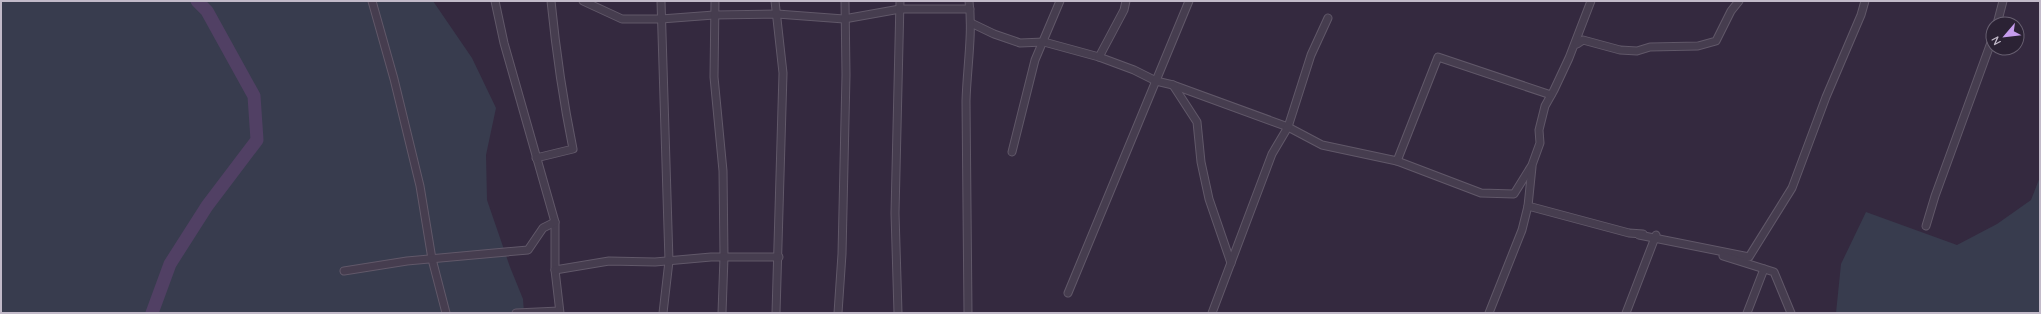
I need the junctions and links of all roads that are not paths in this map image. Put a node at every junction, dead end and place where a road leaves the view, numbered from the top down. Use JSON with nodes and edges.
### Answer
{"nodes":[{"id":1,"x":372,"y":1,"type":"edge"},
{"id":2,"x":495,"y":1,"type":"edge"},
{"id":3,"x":551,"y":1,"type":"edge"},
{"id":4,"x":583,"y":1,"type":"edge"},
{"id":5,"x":661,"y":1,"type":"edge"},
{"id":6,"x":715,"y":1,"type":"edge"},
{"id":7,"x":775,"y":1,"type":"edge"},
{"id":8,"x":845,"y":1,"type":"edge"},
{"id":9,"x":900,"y":1,"type":"edge"},
{"id":10,"x":969,"y":1,"type":"edge"},
{"id":11,"x":1060,"y":1,"type":"edge"},
{"id":12,"x":1126,"y":1,"type":"edge"},
{"id":13,"x":1189,"y":1,"type":"edge"},
{"id":14,"x":1591,"y":1,"type":"edge"},
{"id":15,"x":1739,"y":1,"type":"edge"},
{"id":16,"x":1865,"y":1,"type":"edge"},
{"id":17,"x":2003,"y":1,"type":"edge"},
{"id":18,"x":900,"y":9,"type":"junction"},
{"id":19,"x":970,"y":9,"type":"junction"},
{"id":20,"x":777,"y":14,"type":"junction"},
{"id":21,"x":714,"y":15,"type":"junction"},
{"id":22,"x":1999,"y":16,"type":"edge"},
{"id":23,"x":1328,"y":18,"type":"dead end"},
{"id":24,"x":661,"y":19,"type":"junction"},
{"id":25,"x":844,"y":19,"type":"junction"},
{"id":26,"x":971,"y":22,"type":"junction"},
{"id":27,"x":1044,"y":42,"type":"junction"},
{"id":28,"x":1577,"y":44,"type":"dead end"},
{"id":29,"x":1986,"y":56,"type":"edge"},
{"id":30,"x":1099,"y":57,"type":"junction"},
{"id":31,"x":1156,"y":81,"type":"junction"},
{"id":32,"x":1172,"y":85,"type":"junction"},
{"id":33,"x":1551,"y":95,"type":"junction"},
{"id":34,"x":1288,"y":127,"type":"junction"},
{"id":35,"x":1012,"y":152,"type":"dead end"},
{"id":36,"x":536,"y":158,"type":"junction"},
{"id":37,"x":1396,"y":161,"type":"junction"},
{"id":38,"x":1532,"y":165,"type":"junction"},
{"id":39,"x":1528,"y":206,"type":"junction"},
{"id":40,"x":555,"y":222,"type":"junction"},
{"id":41,"x":1926,"y":226,"type":"dead end"},
{"id":42,"x":1639,"y":235,"type":"dead end"},
{"id":43,"x":1656,"y":235,"type":"junction"},
{"id":44,"x":779,"y":257,"type":"junction"},
{"id":45,"x":432,"y":258,"type":"junction"},
{"id":46,"x":669,"y":261,"type":"junction"},
{"id":47,"x":1231,"y":263,"type":"junction"},
{"id":48,"x":1764,"y":269,"type":"junction"},
{"id":49,"x":555,"y":270,"type":"junction"},
{"id":50,"x":344,"y":271,"type":"dead end"},
{"id":51,"x":1068,"y":293,"type":"dead end"},
{"id":52,"x":559,"y":312,"type":"edge"},
{"id":53,"x":446,"y":313,"type":"edge"},
{"id":54,"x":516,"y":313,"type":"edge"},
{"id":55,"x":663,"y":313,"type":"edge"},
{"id":56,"x":722,"y":313,"type":"edge"},
{"id":57,"x":776,"y":313,"type":"edge"},
{"id":58,"x":838,"y":313,"type":"edge"},
{"id":59,"x":898,"y":313,"type":"edge"},
{"id":60,"x":968,"y":313,"type":"edge"},
{"id":61,"x":1212,"y":313,"type":"edge"},
{"id":62,"x":1489,"y":313,"type":"edge"},
{"id":63,"x":1626,"y":313,"type":"edge"},
{"id":64,"x":1746,"y":313,"type":"edge"},
{"id":65,"x":1791,"y":313,"type":"edge"}],
"edges":[{"from":1,"to":45,"type":"street"},
{"from":2,"to":36,"type":"street"},
{"from":3,"to":36,"type":"street"},
{"from":4,"to":24,"type":"street"},
{"from":5,"to":24,"type":"street"},
{"from":6,"to":21,"type":"street"},
{"from":7,"to":20,"type":"street"},
{"from":8,"to":25,"type":"street"},
{"from":9,"to":18,"type":"street"},
{"from":10,"to":19,"type":"street"},
{"from":11,"to":27,"type":"street"},
{"from":12,"to":30,"type":"street"},
{"from":13,"to":31,"type":"street"},
{"from":14,"to":33,"type":"street"},
{"from":15,"to":28,"type":"street"},
{"from":16,"to":42,"type":"street"},
{"from":17,"to":22,"type":"street"},
{"from":18,"to":19,"type":"street"},
{"from":18,"to":25,"type":"street"},
{"from":18,"to":59,"type":"street"},
{"from":19,"to":26,"type":"street"},
{"from":20,"to":21,"type":"street"},
{"from":20,"to":25,"type":"street"},
{"from":20,"to":44,"type":"street"},
{"from":21,"to":24,"type":"street"},
{"from":21,"to":56,"type":"street"},
{"from":23,"to":34,"type":"street"},
{"from":24,"to":46,"type":"street"},
{"from":25,"to":58,"type":"street"},
{"from":26,"to":27,"type":"street"},
{"from":26,"to":60,"type":"street"},
{"from":27,"to":30,"type":"street"},
{"from":27,"to":35,"type":"street"},
{"from":29,"to":41,"type":"street"},
{"from":30,"to":31,"type":"street"},
{"from":31,"to":32,"type":"street"},
{"from":31,"to":51,"type":"street"},
{"from":32,"to":34,"type":"street"},
{"from":32,"to":47,"type":"street"},
{"from":33,"to":37,"type":"street"},
{"from":33,"to":38,"type":"street"},
{"from":34,"to":37,"type":"street"},
{"from":34,"to":47,"type":"street"},
{"from":36,"to":40,"type":"street"},
{"from":37,"to":38,"type":"street"},
{"from":38,"to":39,"type":"street"},
{"from":39,"to":43,"type":"street"},
{"from":39,"to":62,"type":"street"},
{"from":40,"to":45,"type":"street"},
{"from":40,"to":49,"type":"street"},
{"from":43,"to":48,"type":"street"},
{"from":43,"to":63,"type":"street"},
{"from":44,"to":46,"type":"street"},
{"from":44,"to":57,"type":"street"},
{"from":45,"to":50,"type":"street"},
{"from":45,"to":53,"type":"street"},
{"from":46,"to":49,"type":"street"},
{"from":46,"to":55,"type":"street"},
{"from":47,"to":61,"type":"street"},
{"from":48,"to":64,"type":"street"},
{"from":48,"to":65,"type":"street"},
{"from":49,"to":52,"type":"street"},
{"from":52,"to":54,"type":"street"}]}
